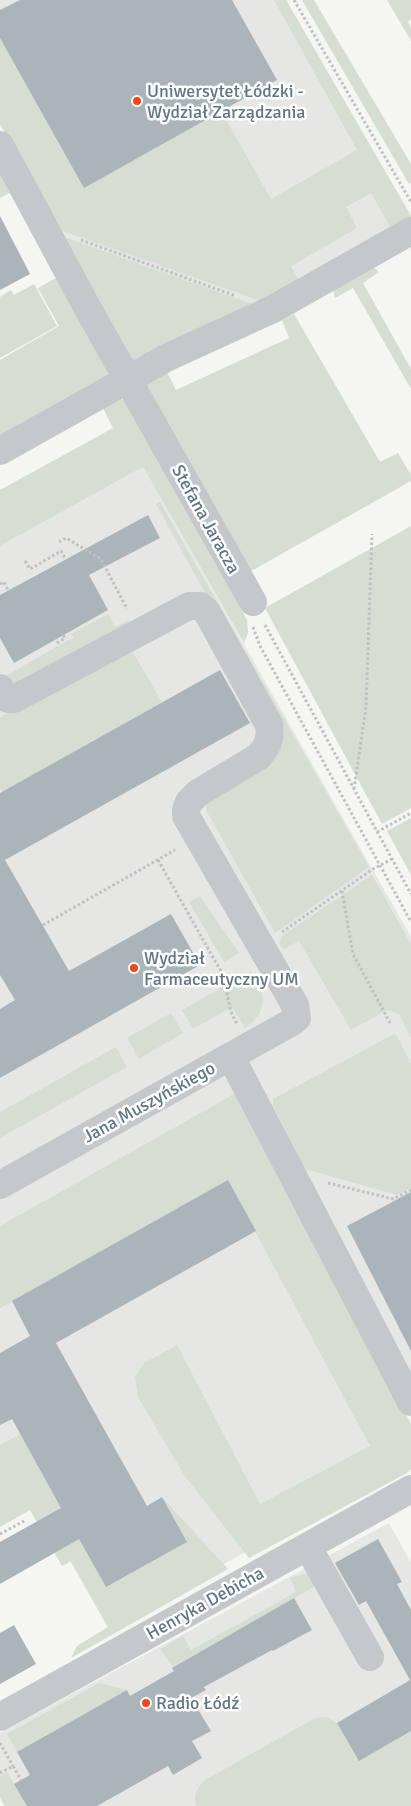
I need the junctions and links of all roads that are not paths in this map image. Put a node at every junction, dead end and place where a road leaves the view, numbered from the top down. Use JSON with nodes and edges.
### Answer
{"nodes":[{"id":1,"x":0,"y":144,"type":"edge"},
{"id":2,"x":411,"y":231,"type":"edge"},
{"id":3,"x":128,"y":380,"type":"junction"},
{"id":4,"x":0,"y":452,"type":"edge"},
{"id":5,"x":253,"y":602,"type":"road end"},
{"id":6,"x":0,"y":688,"type":"edge"},
{"id":7,"x":241,"y":1051,"type":"junction"},
{"id":8,"x":0,"y":1185,"type":"edge"},
{"id":9,"x":411,"y":1402,"type":"edge"},
{"id":10,"x":411,"y":1489,"type":"edge"},
{"id":11,"x":308,"y":1547,"type":"junction"},
{"id":12,"x":370,"y":1657,"type":"dead end"},
{"id":13,"x":0,"y":1717,"type":"edge"}],
"edges":[{"from":1,"to":3,"type":"street","name":"Stefana Jaracza"},
{"from":2,"to":3,"type":"street"},
{"from":3,"to":4,"type":"street"},
{"from":3,"to":5,"type":"street","name":"Stefana Jaracza"},
{"from":6,"to":7,"type":"street","name":"Jana Muszyńskiego"},
{"from":7,"to":8,"type":"street","name":"Jana Muszyńskiego"},
{"from":7,"to":9,"type":"street"},
{"from":10,"to":11,"type":"street","name":"Henryka Debicha"},
{"from":11,"to":12,"type":"street"},
{"from":11,"to":13,"type":"street","name":"Henryka Debicha"}]}
